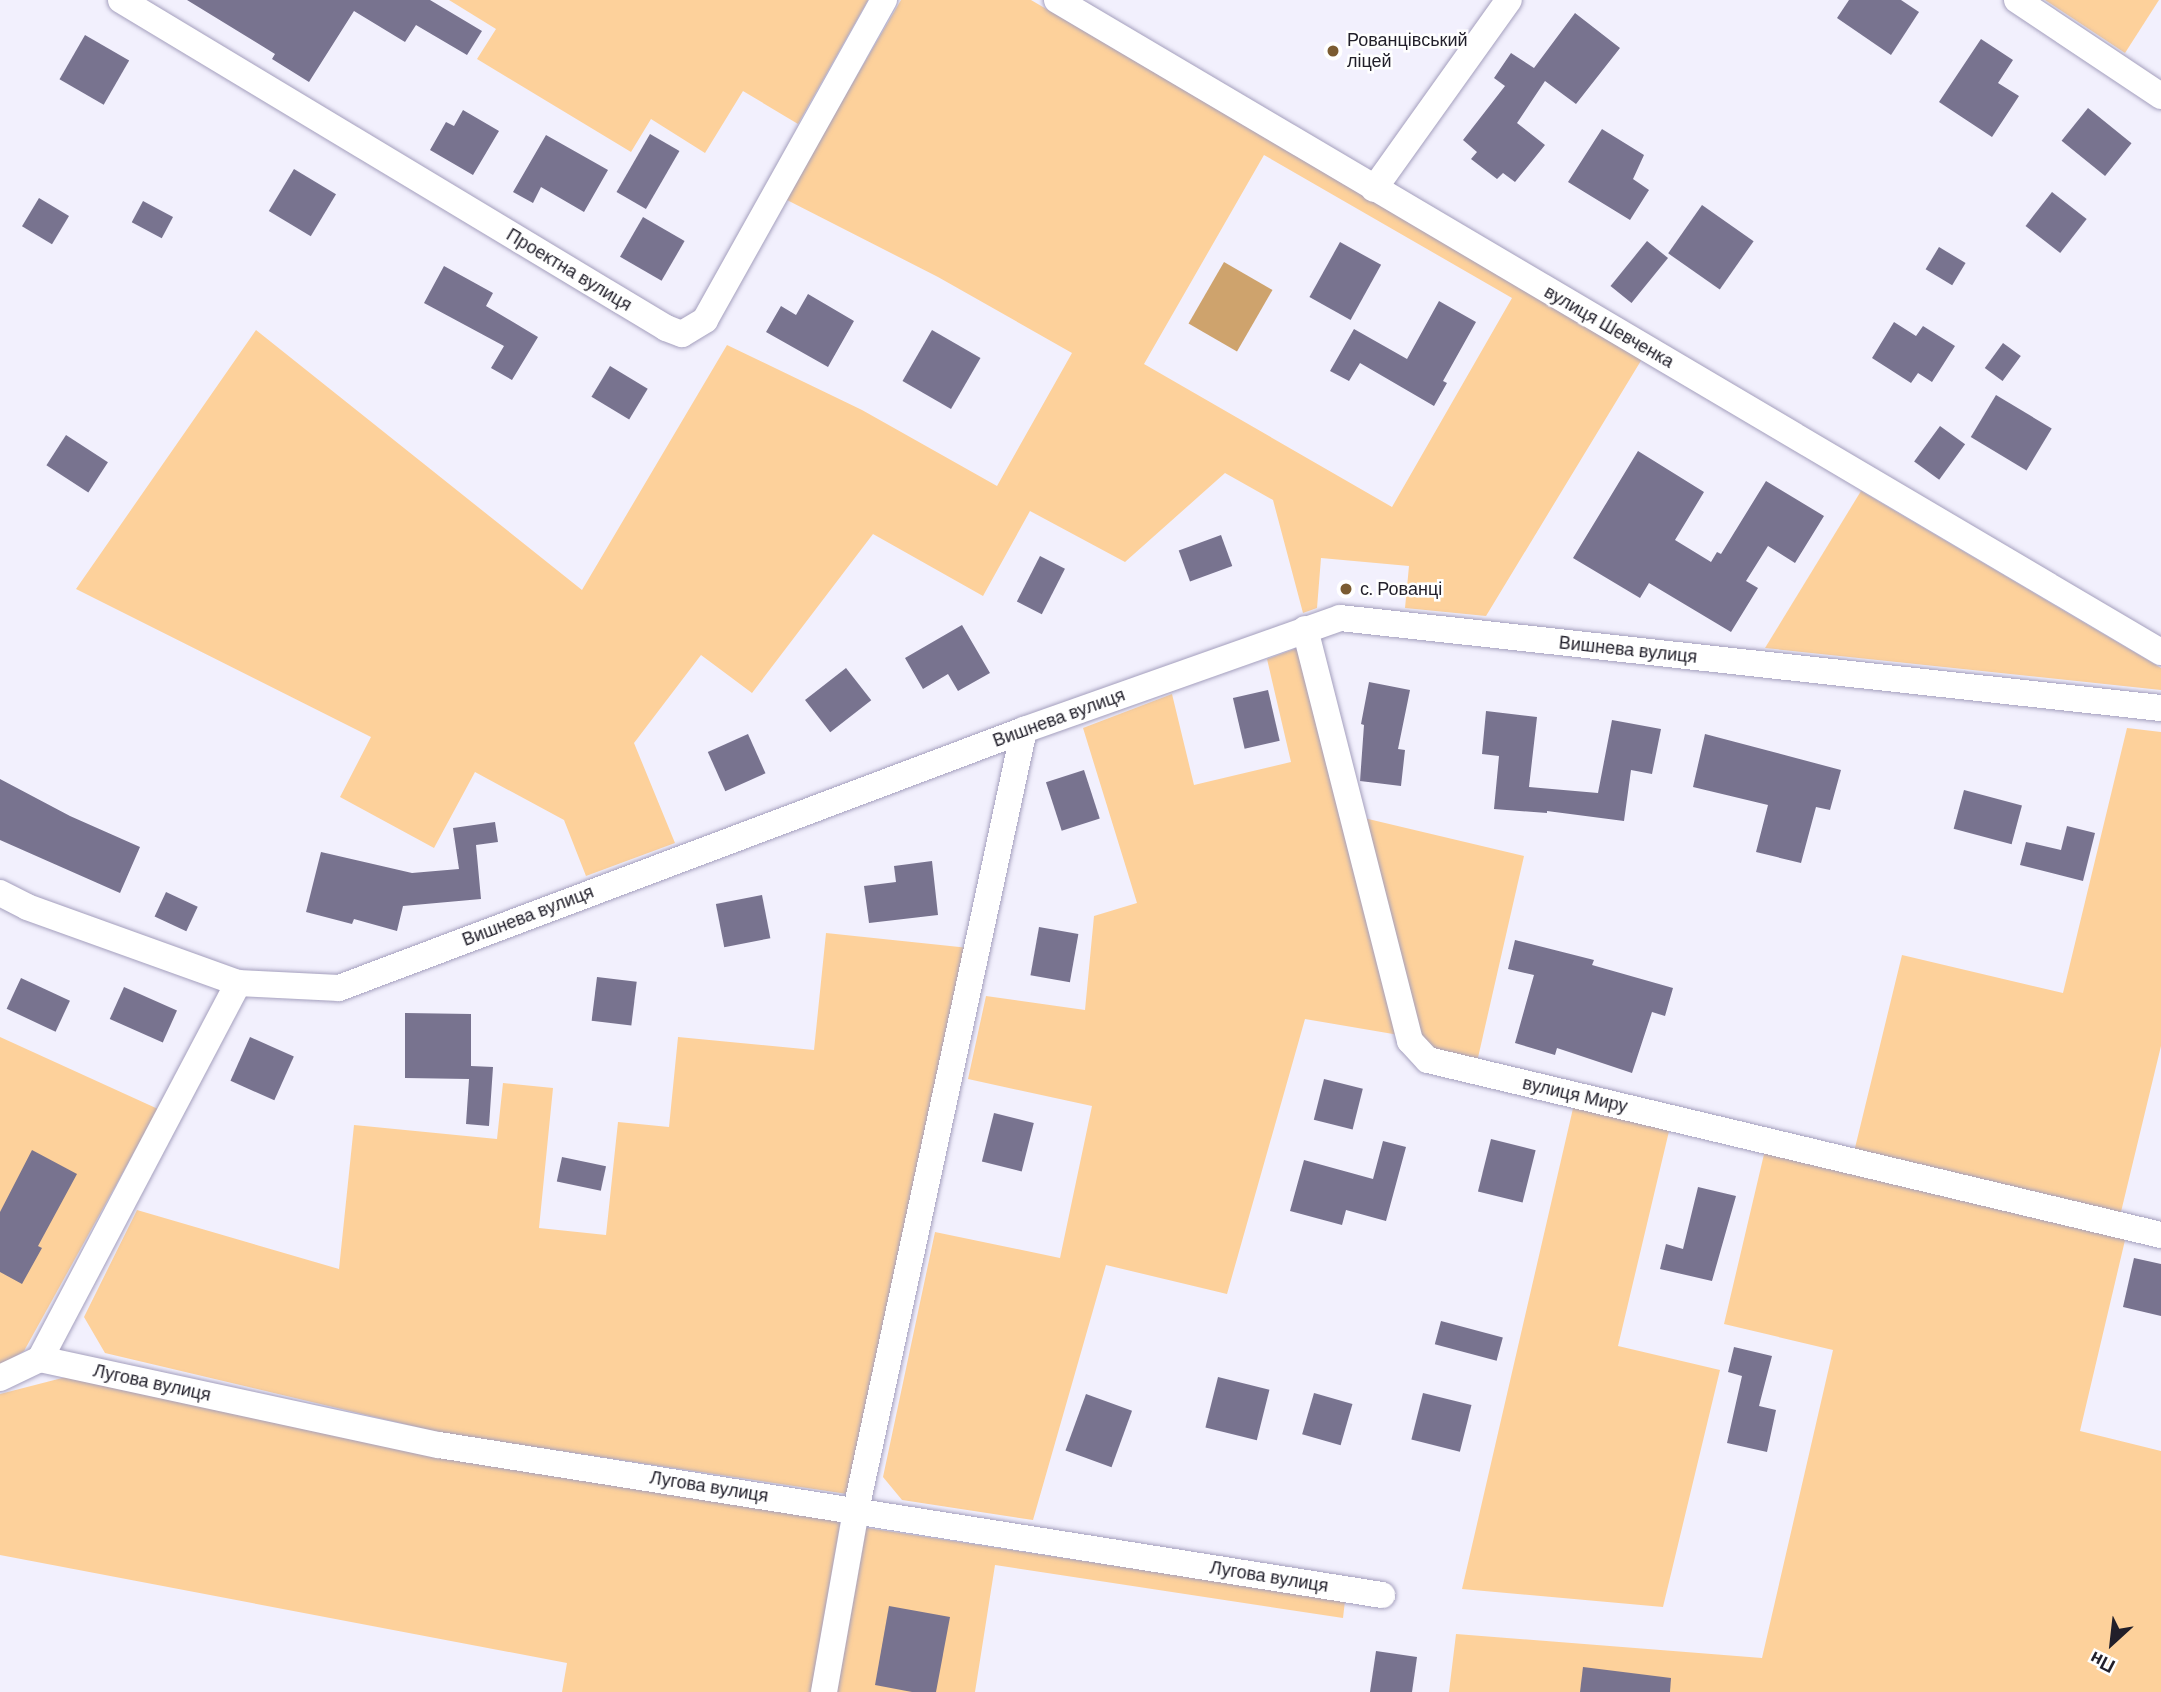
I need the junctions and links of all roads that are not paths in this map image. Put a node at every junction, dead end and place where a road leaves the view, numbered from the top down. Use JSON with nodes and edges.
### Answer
{"nodes":[{"id":1,"x":121,"y":0,"type":"edge"},
{"id":2,"x":884,"y":0,"type":"edge"},
{"id":3,"x":1057,"y":0,"type":"edge"},
{"id":4,"x":1509,"y":0,"type":"edge"},
{"id":5,"x":2017,"y":0,"type":"edge"},
{"id":6,"x":2161,"y":96,"type":"edge"},
{"id":7,"x":1374,"y":189,"type":"junction"},
{"id":8,"x":1305,"y":629,"type":"junction"},
{"id":9,"x":2161,"y":652,"type":"edge"},
{"id":10,"x":2161,"y":708,"type":"edge"},
{"id":11,"x":1024,"y":730,"type":"junction"},
{"id":12,"x":0,"y":893,"type":"edge"},
{"id":13,"x":238,"y":982,"type":"junction"},
{"id":14,"x":2161,"y":1235,"type":"edge"},
{"id":15,"x":40,"y":1359,"type":"junction"},
{"id":16,"x":0,"y":1378,"type":"edge"},
{"id":17,"x":856,"y":1510,"type":"junction"},
{"id":18,"x":1382,"y":1595,"type":"dead end"},
{"id":19,"x":824,"y":1692,"type":"edge"}],
"edges":[{"from":1,"to":2,"type":"street","name":"Проектна вулиця"},
{"from":3,"to":7,"type":"street","name":"вулиця Шевченка"},
{"from":4,"to":7,"type":"street"},
{"from":5,"to":6,"type":"street"},
{"from":7,"to":9,"type":"street","name":"вулиця Шевченка"},
{"from":8,"to":10,"type":"street","name":"Вишнева вулиця"},
{"from":8,"to":11,"type":"street","name":"Вишнева вулиця"},
{"from":8,"to":14,"type":"street","name":"вулиця Миру"},
{"from":11,"to":13,"type":"street","name":"Вишнева вулиця"},
{"from":11,"to":17,"type":"street"},
{"from":12,"to":13,"type":"street","name":"Вишнева вулиця"},
{"from":13,"to":15,"type":"street"},
{"from":15,"to":16,"type":"street"},
{"from":15,"to":17,"type":"street","name":"Лугова вулиця"},
{"from":17,"to":18,"type":"street","name":"Лугова вулиця"},
{"from":17,"to":19,"type":"street"}]}
